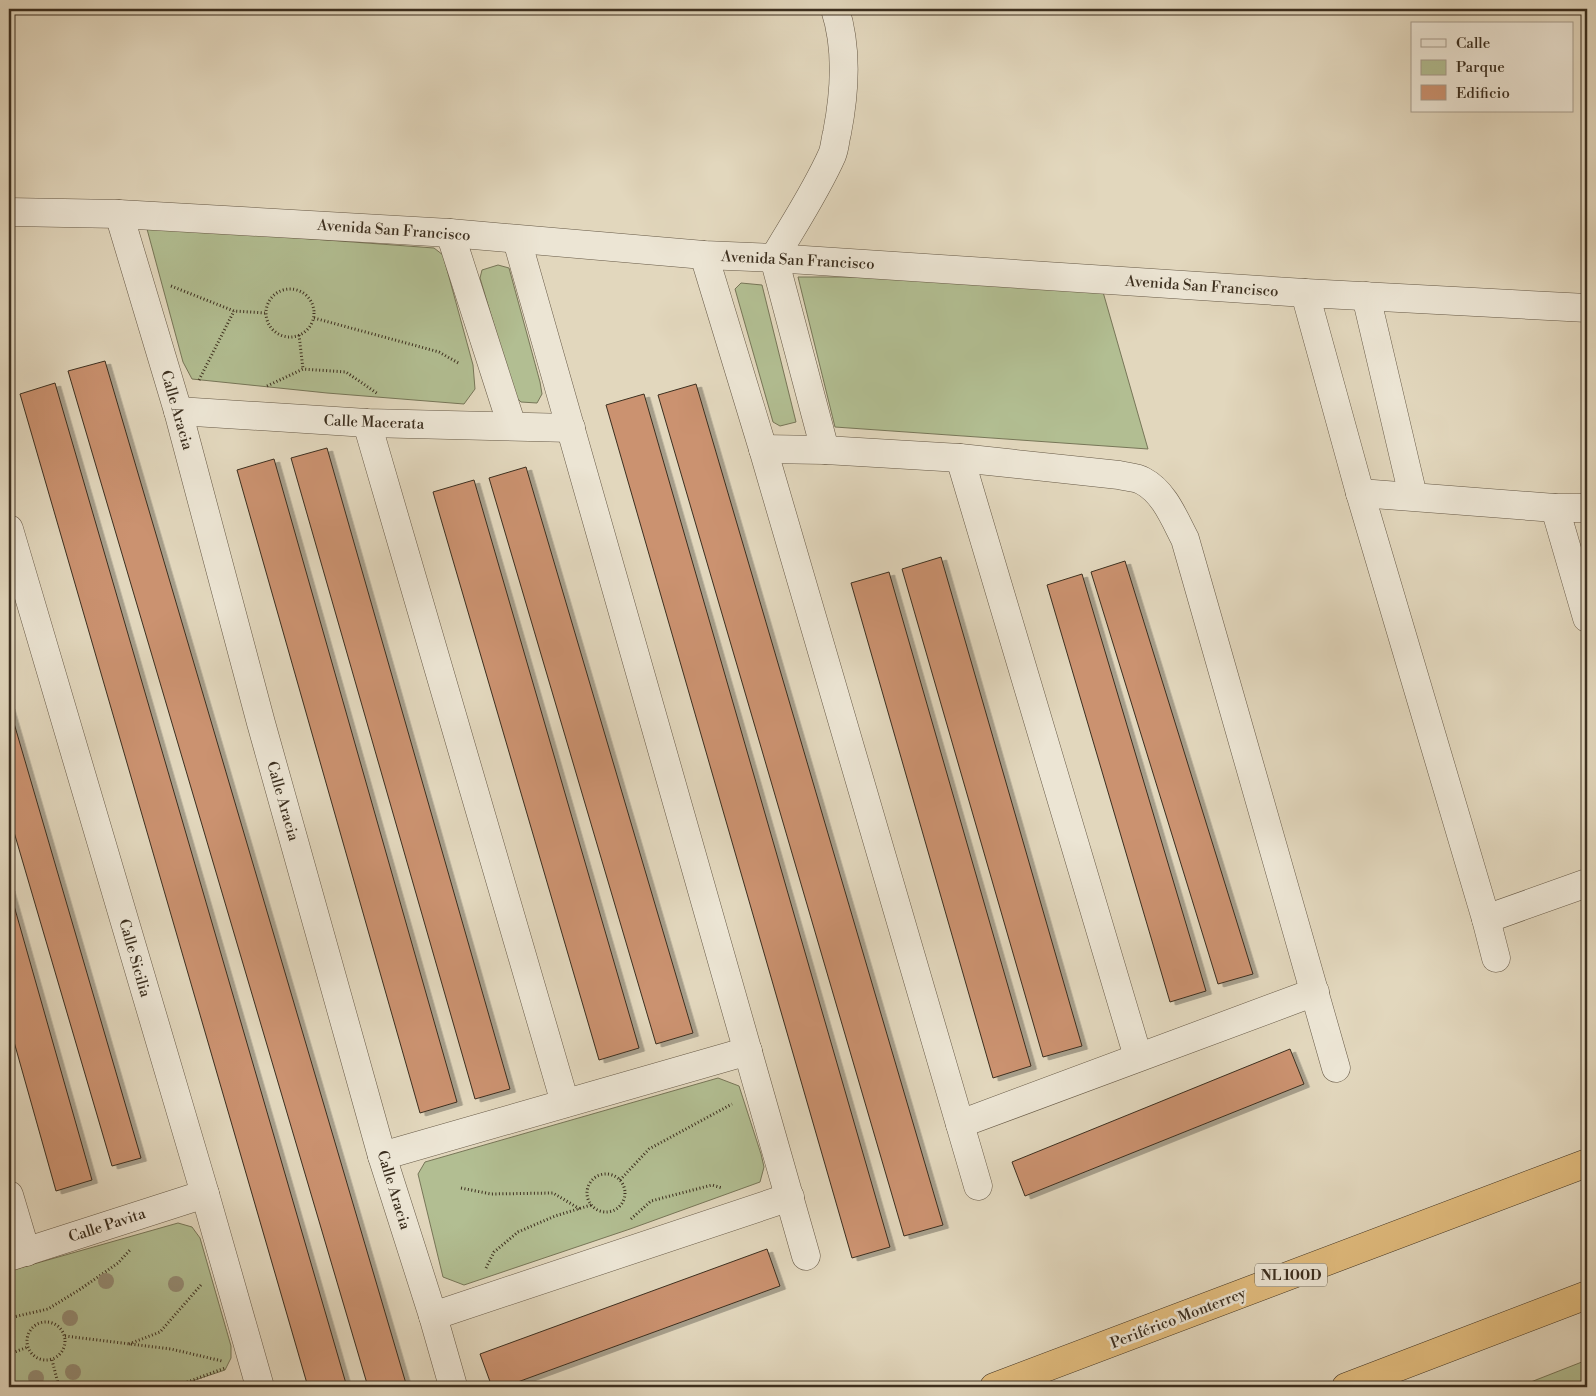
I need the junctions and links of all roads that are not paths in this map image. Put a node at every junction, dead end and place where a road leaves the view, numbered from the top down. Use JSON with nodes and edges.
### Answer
{"nodes":[{"id":1,"x":835,"y":9,"type":"edge"},
{"id":2,"x":9,"y":212,"type":"edge"},
{"id":3,"x":119,"y":214,"type":"junction"},
{"id":4,"x":450,"y":233,"type":"junction"},
{"id":5,"x":517,"y":240,"type":"junction"},
{"id":6,"x":704,"y":255,"type":"junction"},
{"id":7,"x":774,"y":258,"type":"junction"},
{"id":8,"x":1305,"y":293,"type":"junction"},
{"id":9,"x":1366,"y":296,"type":"junction"},
{"id":10,"x":1587,"y":308,"type":"edge"},
{"id":11,"x":178,"y":411,"type":"junction"},
{"id":12,"x":367,"y":423,"type":"junction"},
{"id":13,"x":512,"y":426,"type":"junction"},
{"id":14,"x":571,"y":428,"type":"junction"},
{"id":15,"x":763,"y":449,"type":"junction"},
{"id":16,"x":825,"y":450,"type":"junction"},
{"id":17,"x":960,"y":458,"type":"junction"},
{"id":18,"x":1360,"y":493,"type":"junction"},
{"id":19,"x":1413,"y":496,"type":"junction"},
{"id":20,"x":1555,"y":508,"type":"junction"},
{"id":21,"x":1587,"y":508,"type":"edge"},
{"id":22,"x":9,"y":529,"type":"edge"},
{"id":23,"x":1587,"y":618,"type":"edge"},
{"id":24,"x":1587,"y":883,"type":"edge"},
{"id":25,"x":1486,"y":919,"type":"junction"},
{"id":26,"x":1496,"y":958,"type":"dead end"},
{"id":27,"x":1315,"y":992,"type":"junction"},
{"id":28,"x":748,"y":1051,"type":"junction"},
{"id":29,"x":1138,"y":1057,"type":"junction"},
{"id":30,"x":1336,"y":1068,"type":"dead end"},
{"id":31,"x":565,"y":1103,"type":"junction"},
{"id":32,"x":960,"y":1124,"type":"junction"},
{"id":33,"x":382,"y":1156,"type":"junction"},
{"id":34,"x":1587,"y":1163,"type":"edge"},
{"id":35,"x":978,"y":1186,"type":"dead end"},
{"id":36,"x":9,"y":1194,"type":"edge"},
{"id":37,"x":205,"y":1194,"type":"junction"},
{"id":38,"x":790,"y":1197,"type":"junction"},
{"id":39,"x":17,"y":1254,"type":"edge"},
{"id":40,"x":806,"y":1256,"type":"dead end"},
{"id":41,"x":1587,"y":1295,"type":"edge"},
{"id":42,"x":433,"y":1316,"type":"junction"},
{"id":43,"x":253,"y":1385,"type":"edge"},
{"id":44,"x":453,"y":1386,"type":"edge"},
{"id":45,"x":994,"y":1387,"type":"edge"},
{"id":46,"x":1346,"y":1387,"type":"edge"}],
"edges":[{"from":1,"to":7,"type":"street"},
{"from":2,"to":3,"type":"street","name":"Avenida San Francisco"},
{"from":3,"to":4,"type":"street","name":"Avenida San Francisco"},
{"from":3,"to":11,"type":"street","name":"Calle Aracia"},
{"from":4,"to":5,"type":"street","name":"Avenida San Francisco"},
{"from":4,"to":13,"type":"street"},
{"from":5,"to":6,"type":"street","name":"Avenida San Francisco"},
{"from":5,"to":14,"type":"street"},
{"from":6,"to":7,"type":"street","name":"Avenida San Francisco"},
{"from":6,"to":15,"type":"street"},
{"from":7,"to":8,"type":"street","name":"Avenida San Francisco"},
{"from":7,"to":16,"type":"street"},
{"from":8,"to":9,"type":"street","name":"Avenida San Francisco"},
{"from":8,"to":18,"type":"street"},
{"from":9,"to":10,"type":"street","name":"Avenida San Francisco"},
{"from":9,"to":19,"type":"street"},
{"from":11,"to":12,"type":"street","name":"Calle Macerata"},
{"from":11,"to":33,"type":"street","name":"Calle Aracia"},
{"from":12,"to":13,"type":"street","name":"Calle Macerata"},
{"from":12,"to":31,"type":"street"},
{"from":13,"to":14,"type":"street","name":"Calle Macerata"},
{"from":14,"to":28,"type":"street"},
{"from":15,"to":16,"type":"street"},
{"from":15,"to":32,"type":"street"},
{"from":16,"to":17,"type":"street"},
{"from":17,"to":27,"type":"street"},
{"from":17,"to":29,"type":"street"},
{"from":18,"to":19,"type":"street"},
{"from":18,"to":25,"type":"street"},
{"from":19,"to":20,"type":"street"},
{"from":20,"to":21,"type":"street"},
{"from":20,"to":23,"type":"street"},
{"from":22,"to":37,"type":"street","name":"Calle Sicilia"},
{"from":24,"to":25,"type":"street"},
{"from":25,"to":26,"type":"street"},
{"from":27,"to":29,"type":"street"},
{"from":27,"to":30,"type":"street"},
{"from":28,"to":31,"type":"street"},
{"from":28,"to":38,"type":"street"},
{"from":29,"to":32,"type":"street"},
{"from":31,"to":33,"type":"street"},
{"from":32,"to":35,"type":"street"},
{"from":33,"to":42,"type":"street","name":"Calle Aracia"},
{"from":34,"to":45,"type":"highway","name":"Periférico Monterrey","number":"NL 100D"},
{"from":36,"to":39,"type":"street"},
{"from":37,"to":39,"type":"street","name":"Calle Pavita"},
{"from":37,"to":43,"type":"street","name":"Calle Sicilia"},
{"from":38,"to":40,"type":"street"},
{"from":38,"to":42,"type":"street"},
{"from":41,"to":46,"type":"highway"},
{"from":42,"to":44,"type":"street","name":"Calle Aracia"}]}
